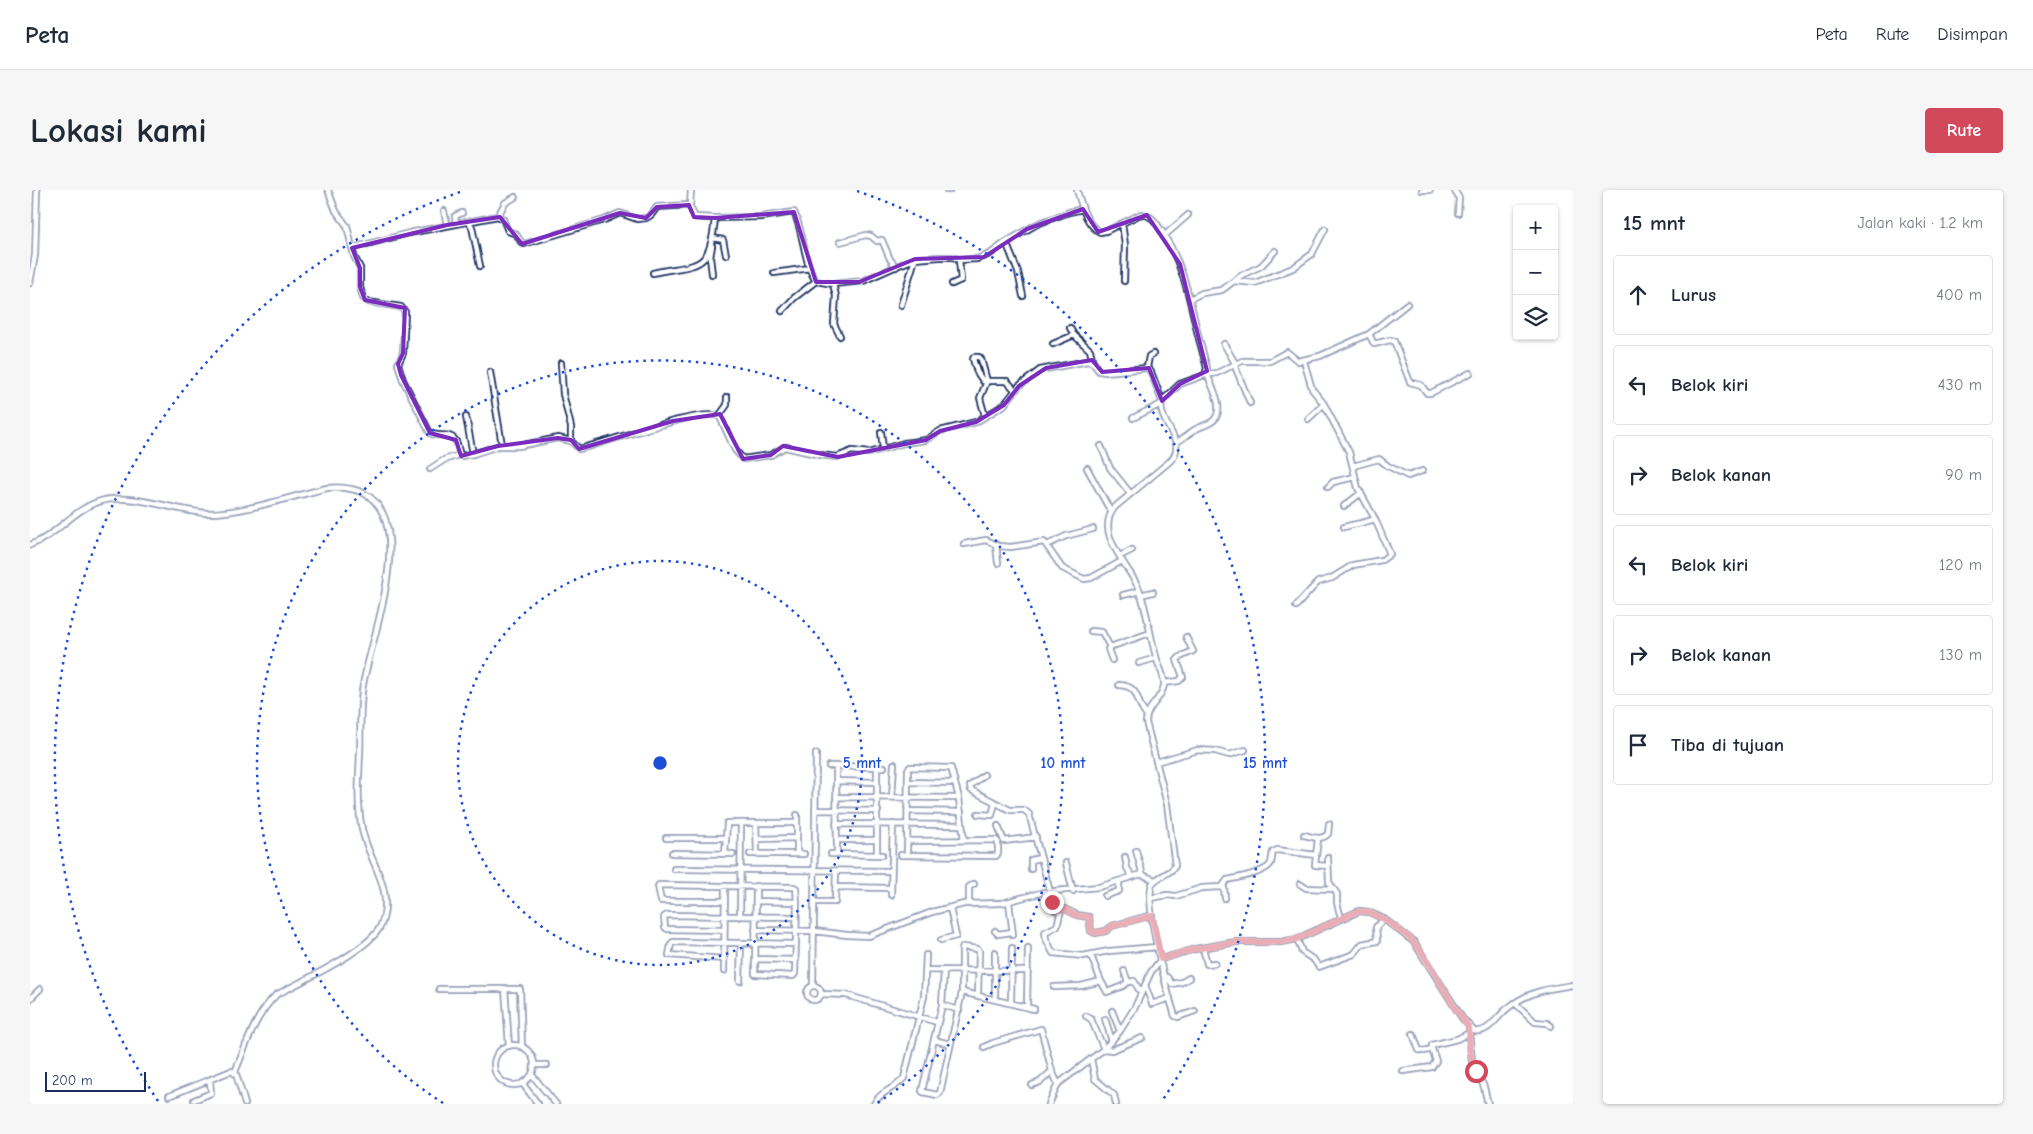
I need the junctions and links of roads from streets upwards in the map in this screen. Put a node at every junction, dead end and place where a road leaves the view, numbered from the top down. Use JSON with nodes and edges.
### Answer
{"nodes":[{"id":1,"x":37,"y":190,"type":"edge"},
{"id":2,"x":328,"y":190,"type":"edge"},
{"id":3,"x":691,"y":190,"type":"edge"},
{"id":4,"x":1077,"y":190,"type":"edge"},
{"id":5,"x":1422,"y":190,"type":"edge"},
{"id":6,"x":1430,"y":190,"type":"edge"},
{"id":7,"x":1454,"y":190,"type":"edge"},
{"id":8,"x":515,"y":197,"type":"dead end"},
{"id":9,"x":690,"y":206,"type":"junction"},
{"id":10,"x":1083,"y":209,"type":"junction"},
{"id":11,"x":444,"y":211,"type":"dead end"},
{"id":12,"x":462,"y":213,"type":"dead end"},
{"id":13,"x":1458,"y":213,"type":"dead end"},
{"id":14,"x":498,"y":216,"type":"junction"},
{"id":15,"x":1188,"y":216,"type":"dead end"},
{"id":16,"x":715,"y":218,"type":"junction"},
{"id":17,"x":469,"y":222,"type":"junction"},
{"id":18,"x":1122,"y":223,"type":"junction"},
{"id":19,"x":456,"y":224,"type":"junction"},
{"id":20,"x":447,"y":225,"type":"junction"},
{"id":21,"x":1325,"y":229,"type":"dead end"},
{"id":22,"x":1164,"y":236,"type":"junction"},
{"id":23,"x":713,"y":239,"type":"junction"},
{"id":24,"x":840,"y":242,"type":"dead end"},
{"id":25,"x":1006,"y":242,"type":"junction"},
{"id":26,"x":352,"y":248,"type":"junction"},
{"id":27,"x":1275,"y":252,"type":"dead end"},
{"id":28,"x":726,"y":255,"type":"dead end"},
{"id":29,"x":915,"y":259,"type":"junction"},
{"id":30,"x":959,"y":260,"type":"junction"},
{"id":31,"x":480,"y":266,"type":"dead end"},
{"id":32,"x":896,"y":267,"type":"junction"},
{"id":33,"x":810,"y":268,"type":"junction"},
{"id":34,"x":653,"y":273,"type":"dead end"},
{"id":35,"x":774,"y":273,"type":"dead end"},
{"id":36,"x":712,"y":274,"type":"dead end"},
{"id":37,"x":816,"y":281,"type":"junction"},
{"id":38,"x":1124,"y":281,"type":"dead end"},
{"id":39,"x":1234,"y":281,"type":"junction"},
{"id":40,"x":30,"y":282,"type":"edge"},
{"id":41,"x":833,"y":284,"type":"junction"},
{"id":42,"x":952,"y":284,"type":"dead end"},
{"id":43,"x":1023,"y":296,"type":"dead end"},
{"id":44,"x":1190,"y":298,"type":"junction"},
{"id":45,"x":1407,"y":304,"type":"dead end"},
{"id":46,"x":901,"y":305,"type":"dead end"},
{"id":47,"x":782,"y":311,"type":"dead end"},
{"id":48,"x":1070,"y":328,"type":"dead end"},
{"id":49,"x":1369,"y":334,"type":"junction"},
{"id":50,"x":1074,"y":335,"type":"junction"},
{"id":51,"x":840,"y":336,"type":"dead end"},
{"id":52,"x":1052,"y":344,"type":"dead end"},
{"id":53,"x":1224,"y":344,"type":"dead end"},
{"id":54,"x":1153,"y":354,"type":"dead end"},
{"id":55,"x":1304,"y":361,"type":"junction"},
{"id":56,"x":561,"y":363,"type":"dead end"},
{"id":57,"x":1093,"y":363,"type":"junction"},
{"id":58,"x":1234,"y":364,"type":"junction"},
{"id":59,"x":1147,"y":368,"type":"junction"},
{"id":60,"x":490,"y":372,"type":"dead end"},
{"id":61,"x":1470,"y":373,"type":"dead end"},
{"id":62,"x":1206,"y":375,"type":"junction"},
{"id":63,"x":987,"y":381,"type":"junction"},
{"id":64,"x":1015,"y":390,"type":"junction"},
{"id":65,"x":727,"y":397,"type":"dead end"},
{"id":66,"x":1161,"y":403,"type":"junction"},
{"id":67,"x":1250,"y":403,"type":"dead end"},
{"id":68,"x":1324,"y":404,"type":"junction"},
{"id":69,"x":719,"y":416,"type":"junction"},
{"id":70,"x":985,"y":416,"type":"junction"},
{"id":71,"x":466,"y":417,"type":"dead end"},
{"id":72,"x":1133,"y":418,"type":"dead end"},
{"id":73,"x":1308,"y":419,"type":"dead end"},
{"id":74,"x":881,"y":432,"type":"dead end"},
{"id":75,"x":571,"y":441,"type":"junction"},
{"id":76,"x":1176,"y":442,"type":"junction"},
{"id":77,"x":502,"y":445,"type":"junction"},
{"id":78,"x":1101,"y":446,"type":"dead end"},
{"id":79,"x":883,"y":449,"type":"junction"},
{"id":80,"x":473,"y":454,"type":"junction"},
{"id":81,"x":459,"y":455,"type":"junction"},
{"id":82,"x":1353,"y":466,"type":"junction"},
{"id":83,"x":1087,"y":468,"type":"dead end"},
{"id":84,"x":430,"y":469,"type":"dead end"},
{"id":85,"x":1422,"y":471,"type":"dead end"},
{"id":86,"x":1354,"y":477,"type":"junction"},
{"id":87,"x":1328,"y":487,"type":"dead end"},
{"id":88,"x":1130,"y":493,"type":"junction"},
{"id":89,"x":1361,"y":493,"type":"junction"},
{"id":90,"x":1344,"y":506,"type":"dead end"},
{"id":91,"x":1111,"y":512,"type":"junction"},
{"id":92,"x":1375,"y":518,"type":"junction"},
{"id":93,"x":1344,"y":527,"type":"dead end"},
{"id":94,"x":1093,"y":530,"type":"dead end"},
{"id":95,"x":30,"y":544,"type":"edge"},
{"id":96,"x":964,"y":544,"type":"dead end"},
{"id":97,"x":996,"y":545,"type":"junction"},
{"id":98,"x":1047,"y":545,"type":"junction"},
{"id":99,"x":1132,"y":550,"type":"dead end"},
{"id":100,"x":1121,"y":558,"type":"junction"},
{"id":101,"x":998,"y":563,"type":"dead end"},
{"id":102,"x":1153,"y":592,"type":"dead end"},
{"id":103,"x":1140,"y":593,"type":"junction"},
{"id":104,"x":1123,"y":595,"type":"dead end"},
{"id":105,"x":1296,"y":606,"type":"dead end"},
{"id":106,"x":1092,"y":631,"type":"dead end"},
{"id":107,"x":1150,"y":633,"type":"junction"},
{"id":108,"x":1186,"y":637,"type":"dead end"},
{"id":109,"x":1110,"y":647,"type":"junction"},
{"id":110,"x":1156,"y":658,"type":"junction"},
{"id":111,"x":1112,"y":660,"type":"dead end"},
{"id":112,"x":1139,"y":663,"type":"dead end"},
{"id":113,"x":1164,"y":683,"type":"junction"},
{"id":114,"x":1119,"y":685,"type":"dead end"},
{"id":115,"x":1146,"y":715,"type":"junction"},
{"id":116,"x":1245,"y":750,"type":"dead end"},
{"id":117,"x":816,"y":754,"type":"dead end"},
{"id":118,"x":1156,"y":762,"type":"junction"},
{"id":119,"x":894,"y":764,"type":"dead end"},
{"id":120,"x":829,"y":766,"type":"dead end"},
{"id":121,"x":836,"y":766,"type":"junction"},
{"id":122,"x":877,"y":767,"type":"junction"},
{"id":123,"x":884,"y":767,"type":"dead end"},
{"id":124,"x":984,"y":775,"type":"dead end"},
{"id":125,"x":836,"y":781,"type":"junction"},
{"id":126,"x":877,"y":782,"type":"junction"},
{"id":127,"x":908,"y":782,"type":"junction"},
{"id":128,"x":955,"y":783,"type":"junction"},
{"id":129,"x":836,"y":797,"type":"junction"},
{"id":130,"x":877,"y":797,"type":"junction"},
{"id":131,"x":892,"y":797,"type":"junction"},
{"id":132,"x":907,"y":798,"type":"junction"},
{"id":133,"x":959,"y":798,"type":"junction"},
{"id":134,"x":995,"y":803,"type":"junction"},
{"id":135,"x":815,"y":810,"type":"junction"},
{"id":136,"x":836,"y":810,"type":"junction"},
{"id":137,"x":878,"y":811,"type":"junction"},
{"id":138,"x":908,"y":811,"type":"junction"},
{"id":139,"x":961,"y":812,"type":"junction"},
{"id":140,"x":978,"y":814,"type":"dead end"},
{"id":141,"x":798,"y":815,"type":"dead end"},
{"id":142,"x":741,"y":823,"type":"junction"},
{"id":143,"x":756,"y":823,"type":"junction"},
{"id":144,"x":797,"y":823,"type":"junction"},
{"id":145,"x":836,"y":824,"type":"junction"},
{"id":146,"x":878,"y":824,"type":"junction"},
{"id":147,"x":893,"y":824,"type":"junction"},
{"id":148,"x":1329,"y":824,"type":"dead end"},
{"id":149,"x":907,"y":825,"type":"junction"},
{"id":150,"x":961,"y":825,"type":"junction"},
{"id":151,"x":998,"y":826,"type":"dead end"},
{"id":152,"x":1304,"y":835,"type":"dead end"},
{"id":153,"x":1036,"y":837,"type":"junction"},
{"id":154,"x":666,"y":838,"type":"dead end"},
{"id":155,"x":725,"y":838,"type":"junction"},
{"id":156,"x":797,"y":838,"type":"junction"},
{"id":157,"x":1318,"y":838,"type":"junction"},
{"id":158,"x":757,"y":839,"type":"junction"},
{"id":159,"x":837,"y":840,"type":"junction"},
{"id":160,"x":877,"y":840,"type":"junction"},
{"id":161,"x":964,"y":840,"type":"junction"},
{"id":162,"x":908,"y":841,"type":"junction"},
{"id":163,"x":1136,"y":851,"type":"dead end"},
{"id":164,"x":672,"y":853,"type":"dead end"},
{"id":165,"x":725,"y":853,"type":"junction"},
{"id":166,"x":733,"y":854,"type":"dead end"},
{"id":167,"x":750,"y":854,"type":"dead end"},
{"id":168,"x":757,"y":854,"type":"junction"},
{"id":169,"x":797,"y":854,"type":"junction"},
{"id":170,"x":804,"y":854,"type":"dead end"},
{"id":171,"x":831,"y":854,"type":"dead end"},
{"id":172,"x":837,"y":854,"type":"junction"},
{"id":173,"x":1316,"y":855,"type":"junction"},
{"id":174,"x":1125,"y":857,"type":"dead end"},
{"id":175,"x":1040,"y":858,"type":"junction"},
{"id":176,"x":1328,"y":858,"type":"dead end"},
{"id":177,"x":1066,"y":863,"type":"dead end"},
{"id":178,"x":1328,"y":866,"type":"junction"},
{"id":179,"x":674,"y":869,"type":"dead end"},
{"id":180,"x":1031,"y":869,"type":"dead end"},
{"id":181,"x":740,"y":870,"type":"junction"},
{"id":182,"x":814,"y":871,"type":"junction"},
{"id":183,"x":836,"y":871,"type":"junction"},
{"id":184,"x":891,"y":871,"type":"junction"},
{"id":185,"x":1143,"y":875,"type":"junction"},
{"id":186,"x":1132,"y":876,"type":"junction"},
{"id":187,"x":1118,"y":880,"type":"junction"},
{"id":188,"x":1155,"y":880,"type":"junction"},
{"id":189,"x":974,"y":884,"type":"dead end"},
{"id":190,"x":1300,"y":884,"type":"dead end"},
{"id":191,"x":725,"y":886,"type":"junction"},
{"id":192,"x":740,"y":886,"type":"junction"},
{"id":193,"x":756,"y":886,"type":"junction"},
{"id":194,"x":836,"y":887,"type":"junction"},
{"id":195,"x":1222,"y":887,"type":"junction"},
{"id":196,"x":890,"y":888,"type":"junction"},
{"id":197,"x":1332,"y":889,"type":"junction"},
{"id":198,"x":1072,"y":891,"type":"junction"},
{"id":199,"x":1049,"y":892,"type":"junction"},
{"id":200,"x":890,"y":895,"type":"dead end"},
{"id":201,"x":1105,"y":896,"type":"dead end"},
{"id":202,"x":1151,"y":898,"type":"junction"},
{"id":203,"x":1225,"y":898,"type":"dead end"},
{"id":204,"x":725,"y":901,"type":"junction"},
{"id":205,"x":756,"y":901,"type":"junction"},
{"id":206,"x":797,"y":902,"type":"junction"},
{"id":207,"x":814,"y":902,"type":"junction"},
{"id":208,"x":1009,"y":902,"type":"junction"},
{"id":209,"x":969,"y":904,"type":"junction"},
{"id":210,"x":950,"y":908,"type":"junction"},
{"id":211,"x":1061,"y":910,"type":"junction"},
{"id":212,"x":725,"y":916,"type":"junction"},
{"id":213,"x":740,"y":916,"type":"junction"},
{"id":214,"x":756,"y":916,"type":"junction"},
{"id":215,"x":1152,"y":916,"type":"junction"},
{"id":216,"x":796,"y":917,"type":"junction"},
{"id":217,"x":1341,"y":918,"type":"junction"},
{"id":218,"x":1384,"y":919,"type":"junction"},
{"id":219,"x":724,"y":930,"type":"junction"},
{"id":220,"x":755,"y":930,"type":"junction"},
{"id":221,"x":796,"y":930,"type":"junction"},
{"id":222,"x":814,"y":931,"type":"junction"},
{"id":223,"x":995,"y":931,"type":"dead end"},
{"id":224,"x":1297,"y":939,"type":"junction"},
{"id":225,"x":941,"y":940,"type":"dead end"},
{"id":226,"x":724,"y":943,"type":"junction"},
{"id":227,"x":741,"y":944,"type":"junction"},
{"id":228,"x":755,"y":944,"type":"junction"},
{"id":229,"x":796,"y":944,"type":"junction"},
{"id":230,"x":1157,"y":947,"type":"junction"},
{"id":231,"x":1012,"y":948,"type":"dead end"},
{"id":232,"x":1028,"y":948,"type":"dead end"},
{"id":233,"x":1203,"y":948,"type":"junction"},
{"id":234,"x":995,"y":952,"type":"dead end"},
{"id":235,"x":926,"y":955,"type":"dead end"},
{"id":236,"x":1091,"y":956,"type":"junction"},
{"id":237,"x":724,"y":959,"type":"junction"},
{"id":238,"x":755,"y":959,"type":"junction"},
{"id":239,"x":1161,"y":959,"type":"junction"},
{"id":240,"x":796,"y":960,"type":"junction"},
{"id":241,"x":1216,"y":963,"type":"dead end"},
{"id":242,"x":926,"y":970,"type":"junction"},
{"id":243,"x":944,"y":970,"type":"junction"},
{"id":244,"x":962,"y":970,"type":"junction"},
{"id":245,"x":979,"y":970,"type":"junction"},
{"id":246,"x":724,"y":971,"type":"dead end"},
{"id":247,"x":995,"y":971,"type":"junction"},
{"id":248,"x":1012,"y":971,"type":"junction"},
{"id":249,"x":1028,"y":971,"type":"junction"},
{"id":250,"x":1124,"y":971,"type":"dead end"},
{"id":251,"x":1164,"y":972,"type":"junction"},
{"id":252,"x":1189,"y":978,"type":"dead end"},
{"id":253,"x":740,"y":981,"type":"dead end"},
{"id":254,"x":1102,"y":981,"type":"junction"},
{"id":255,"x":1128,"y":982,"type":"junction"},
{"id":256,"x":1145,"y":985,"type":"junction"},
{"id":257,"x":1573,"y":985,"type":"edge"},
{"id":258,"x":813,"y":986,"type":"junction"},
{"id":259,"x":1054,"y":987,"type":"dead end"},
{"id":260,"x":40,"y":988,"type":"dead end"},
{"id":261,"x":505,"y":988,"type":"junction"},
{"id":262,"x":439,"y":989,"type":"dead end"},
{"id":263,"x":962,"y":992,"type":"junction"},
{"id":264,"x":1141,"y":993,"type":"junction"},
{"id":265,"x":821,"y":994,"type":"junction"},
{"id":266,"x":978,"y":996,"type":"junction"},
{"id":267,"x":1170,"y":998,"type":"junction"},
{"id":268,"x":30,"y":999,"type":"edge"},
{"id":269,"x":994,"y":999,"type":"junction"},
{"id":270,"x":1011,"y":1003,"type":"junction"},
{"id":271,"x":1515,"y":1003,"type":"junction"},
{"id":272,"x":942,"y":1005,"type":"junction"},
{"id":273,"x":1027,"y":1007,"type":"junction"},
{"id":274,"x":1034,"y":1009,"type":"dead end"},
{"id":275,"x":959,"y":1010,"type":"junction"},
{"id":276,"x":1112,"y":1011,"type":"dead end"},
{"id":277,"x":1195,"y":1011,"type":"dead end"},
{"id":278,"x":1086,"y":1016,"type":"dead end"},
{"id":279,"x":920,"y":1018,"type":"junction"},
{"id":280,"x":1105,"y":1019,"type":"dead end"},
{"id":281,"x":937,"y":1022,"type":"junction"},
{"id":282,"x":1551,"y":1026,"type":"dead end"},
{"id":283,"x":1469,"y":1030,"type":"junction"},
{"id":284,"x":1120,"y":1031,"type":"junction"},
{"id":285,"x":1413,"y":1034,"type":"dead end"},
{"id":286,"x":1142,"y":1038,"type":"dead end"},
{"id":287,"x":934,"y":1040,"type":"junction"},
{"id":288,"x":1112,"y":1041,"type":"junction"},
{"id":289,"x":950,"y":1044,"type":"junction"},
{"id":290,"x":509,"y":1046,"type":"junction"},
{"id":291,"x":522,"y":1047,"type":"junction"},
{"id":292,"x":984,"y":1047,"type":"dead end"},
{"id":293,"x":1104,"y":1049,"type":"junction"},
{"id":294,"x":1432,"y":1049,"type":"junction"},
{"id":295,"x":1091,"y":1059,"type":"junction"},
{"id":296,"x":534,"y":1065,"type":"junction"},
{"id":297,"x":547,"y":1065,"type":"dead end"},
{"id":298,"x":1403,"y":1070,"type":"dead end"},
{"id":299,"x":1052,"y":1071,"type":"junction"},
{"id":300,"x":234,"y":1072,"type":"junction"},
{"id":301,"x":532,"y":1074,"type":"junction"},
{"id":302,"x":210,"y":1081,"type":"junction"},
{"id":303,"x":522,"y":1084,"type":"junction"},
{"id":304,"x":1058,"y":1084,"type":"junction"},
{"id":305,"x":1032,"y":1085,"type":"dead end"},
{"id":306,"x":169,"y":1096,"type":"dead end"},
{"id":307,"x":194,"y":1100,"type":"dead end"},
{"id":308,"x":245,"y":1104,"type":"edge"},
{"id":309,"x":538,"y":1104,"type":"edge"},
{"id":310,"x":556,"y":1104,"type":"edge"},
{"id":311,"x":874,"y":1104,"type":"edge"},
{"id":312,"x":1049,"y":1104,"type":"edge"},
{"id":313,"x":1116,"y":1104,"type":"edge"},
{"id":314,"x":1487,"y":1104,"type":"edge"}],
"edges":[{"from":1,"to":40,"type":"street"},
{"from":2,"to":26,"type":"street"},
{"from":3,"to":9,"type":"street"},
{"from":4,"to":10,"type":"street"},
{"from":5,"to":6,"type":"street"},
{"from":7,"to":13,"type":"street"},
{"from":8,"to":14,"type":"street"},
{"from":9,"to":14,"type":"street"},
{"from":9,"to":16,"type":"street"},
{"from":10,"to":18,"type":"street"},
{"from":10,"to":25,"type":"street"},
{"from":11,"to":20,"type":"street"},
{"from":12,"to":19,"type":"street"},
{"from":14,"to":17,"type":"street"},
{"from":15,"to":22,"type":"street"},
{"from":16,"to":23,"type":"street"},
{"from":16,"to":33,"type":"street"},
{"from":17,"to":19,"type":"street"},
{"from":17,"to":31,"type":"street"},
{"from":18,"to":22,"type":"street"},
{"from":18,"to":38,"type":"street"},
{"from":19,"to":20,"type":"street"},
{"from":20,"to":26,"type":"street"},
{"from":21,"to":39,"type":"street"},
{"from":22,"to":44,"type":"street"},
{"from":23,"to":28,"type":"street"},
{"from":23,"to":34,"type":"street"},
{"from":23,"to":36,"type":"street"},
{"from":24,"to":32,"type":"street"},
{"from":25,"to":30,"type":"street"},
{"from":25,"to":43,"type":"street"},
{"from":26,"to":81,"type":"street"},
{"from":27,"to":39,"type":"street"},
{"from":29,"to":30,"type":"street"},
{"from":29,"to":32,"type":"street"},
{"from":29,"to":46,"type":"street"},
{"from":30,"to":42,"type":"street"},
{"from":32,"to":41,"type":"street"},
{"from":33,"to":35,"type":"street"},
{"from":33,"to":37,"type":"street"},
{"from":37,"to":41,"type":"street"},
{"from":37,"to":47,"type":"street"},
{"from":39,"to":44,"type":"street"},
{"from":41,"to":51,"type":"street"},
{"from":44,"to":62,"type":"street"},
{"from":45,"to":49,"type":"street"},
{"from":48,"to":50,"type":"street"},
{"from":49,"to":55,"type":"street"},
{"from":49,"to":61,"type":"street"},
{"from":50,"to":52,"type":"street"},
{"from":50,"to":57,"type":"street"},
{"from":53,"to":58,"type":"street"},
{"from":54,"to":59,"type":"street"},
{"from":55,"to":58,"type":"street"},
{"from":55,"to":68,"type":"street"},
{"from":56,"to":75,"type":"street"},
{"from":57,"to":59,"type":"street"},
{"from":57,"to":64,"type":"street"},
{"from":58,"to":62,"type":"street"},
{"from":58,"to":67,"type":"street"},
{"from":59,"to":66,"type":"street"},
{"from":60,"to":77,"type":"street"},
{"from":62,"to":66,"type":"street"},
{"from":62,"to":76,"type":"street"},
{"from":63,"to":63,"type":"street"},
{"from":63,"to":64,"type":"street"},
{"from":63,"to":70,"type":"street"},
{"from":64,"to":70,"type":"street"},
{"from":65,"to":69,"type":"street"},
{"from":66,"to":72,"type":"street"},
{"from":66,"to":76,"type":"street"},
{"from":68,"to":73,"type":"street"},
{"from":68,"to":82,"type":"street"},
{"from":69,"to":75,"type":"street"},
{"from":69,"to":79,"type":"street"},
{"from":70,"to":79,"type":"street"},
{"from":71,"to":80,"type":"street"},
{"from":74,"to":79,"type":"street"},
{"from":75,"to":77,"type":"street"},
{"from":76,"to":88,"type":"street"},
{"from":77,"to":80,"type":"street"},
{"from":78,"to":88,"type":"street"},
{"from":80,"to":81,"type":"street"},
{"from":81,"to":84,"type":"street"},
{"from":82,"to":85,"type":"street"},
{"from":82,"to":86,"type":"street"},
{"from":83,"to":91,"type":"street"},
{"from":86,"to":87,"type":"street"},
{"from":86,"to":89,"type":"street"},
{"from":88,"to":91,"type":"street"},
{"from":89,"to":90,"type":"street"},
{"from":89,"to":92,"type":"street"},
{"from":91,"to":100,"type":"street"},
{"from":92,"to":93,"type":"street"},
{"from":92,"to":105,"type":"street"},
{"from":94,"to":98,"type":"street"},
{"from":95,"to":300,"type":"street"},
{"from":96,"to":97,"type":"street"},
{"from":97,"to":98,"type":"street"},
{"from":97,"to":101,"type":"street"},
{"from":98,"to":100,"type":"street"},
{"from":99,"to":100,"type":"street"},
{"from":100,"to":103,"type":"street"},
{"from":102,"to":103,"type":"street"},
{"from":103,"to":104,"type":"street"},
{"from":103,"to":107,"type":"street"},
{"from":106,"to":109,"type":"street"},
{"from":107,"to":109,"type":"street"},
{"from":107,"to":110,"type":"street"},
{"from":108,"to":113,"type":"street"},
{"from":109,"to":111,"type":"street"},
{"from":110,"to":112,"type":"street"},
{"from":110,"to":113,"type":"street"},
{"from":113,"to":115,"type":"street"},
{"from":114,"to":115,"type":"street"},
{"from":115,"to":118,"type":"street"},
{"from":116,"to":118,"type":"street"},
{"from":117,"to":135,"type":"street"},
{"from":118,"to":188,"type":"street"},
{"from":119,"to":131,"type":"street"},
{"from":120,"to":121,"type":"street"},
{"from":121,"to":122,"type":"street"},
{"from":121,"to":125,"type":"street"},
{"from":122,"to":123,"type":"street"},
{"from":122,"to":126,"type":"street"},
{"from":124,"to":134,"type":"street"},
{"from":125,"to":126,"type":"street"},
{"from":125,"to":129,"type":"street"},
{"from":126,"to":130,"type":"street"},
{"from":127,"to":128,"type":"street"},
{"from":127,"to":128,"type":"street"},
{"from":127,"to":132,"type":"street"},
{"from":128,"to":133,"type":"street"},
{"from":129,"to":130,"type":"street"},
{"from":129,"to":136,"type":"street"},
{"from":130,"to":131,"type":"street"},
{"from":130,"to":137,"type":"street"},
{"from":131,"to":132,"type":"street"},
{"from":132,"to":133,"type":"street"},
{"from":132,"to":138,"type":"street"},
{"from":133,"to":139,"type":"street"},
{"from":134,"to":140,"type":"street"},
{"from":134,"to":153,"type":"street"},
{"from":135,"to":136,"type":"street"},
{"from":135,"to":182,"type":"street"},
{"from":136,"to":137,"type":"street"},
{"from":136,"to":145,"type":"street"},
{"from":137,"to":146,"type":"street"},
{"from":138,"to":139,"type":"street"},
{"from":138,"to":149,"type":"street"},
{"from":139,"to":150,"type":"street"},
{"from":141,"to":144,"type":"street"},
{"from":142,"to":143,"type":"street"},
{"from":142,"to":155,"type":"street"},
{"from":142,"to":181,"type":"street"},
{"from":143,"to":144,"type":"street"},
{"from":143,"to":158,"type":"street"},
{"from":144,"to":156,"type":"street"},
{"from":145,"to":146,"type":"street"},
{"from":145,"to":159,"type":"street"},
{"from":146,"to":147,"type":"street"},
{"from":146,"to":160,"type":"street"},
{"from":147,"to":149,"type":"street"},
{"from":147,"to":184,"type":"street"},
{"from":148,"to":157,"type":"street"},
{"from":149,"to":150,"type":"street"},
{"from":149,"to":162,"type":"street"},
{"from":150,"to":161,"type":"street"},
{"from":151,"to":153,"type":"street"},
{"from":152,"to":157,"type":"street"},
{"from":153,"to":175,"type":"street"},
{"from":154,"to":155,"type":"street"},
{"from":155,"to":165,"type":"street"},
{"from":156,"to":158,"type":"street"},
{"from":156,"to":169,"type":"street"},
{"from":157,"to":173,"type":"street"},
{"from":158,"to":168,"type":"street"},
{"from":159,"to":160,"type":"street"},
{"from":159,"to":172,"type":"street"},
{"from":160,"to":172,"type":"street"},
{"from":161,"to":162,"type":"street"},
{"from":161,"to":162,"type":"street"},
{"from":163,"to":185,"type":"street"},
{"from":164,"to":165,"type":"street"},
{"from":165,"to":166,"type":"street"},
{"from":167,"to":168,"type":"street"},
{"from":168,"to":169,"type":"street"},
{"from":169,"to":170,"type":"street"},
{"from":171,"to":172,"type":"street"},
{"from":173,"to":178,"type":"street"},
{"from":173,"to":195,"type":"street"},
{"from":174,"to":186,"type":"street"},
{"from":175,"to":180,"type":"street"},
{"from":175,"to":199,"type":"street"},
{"from":176,"to":178,"type":"street"},
{"from":177,"to":198,"type":"street"},
{"from":178,"to":197,"type":"street"},
{"from":179,"to":181,"type":"street"},
{"from":181,"to":182,"type":"street"},
{"from":181,"to":192,"type":"street"},
{"from":182,"to":183,"type":"street"},
{"from":182,"to":207,"type":"street"},
{"from":183,"to":184,"type":"street"},
{"from":183,"to":194,"type":"street"},
{"from":184,"to":196,"type":"street"},
{"from":185,"to":186,"type":"street"},
{"from":185,"to":188,"type":"street"},
{"from":186,"to":187,"type":"street"},
{"from":187,"to":198,"type":"street"},
{"from":187,"to":201,"type":"street"},
{"from":188,"to":202,"type":"street"},
{"from":189,"to":209,"type":"street"},
{"from":190,"to":197,"type":"street"},
{"from":191,"to":192,"type":"street"},
{"from":191,"to":204,"type":"street"},
{"from":191,"to":204,"type":"street"},
{"from":192,"to":193,"type":"street"},
{"from":192,"to":213,"type":"street"},
{"from":193,"to":205,"type":"street"},
{"from":193,"to":206,"type":"street"},
{"from":194,"to":196,"type":"street"},
{"from":194,"to":207,"type":"street"},
{"from":195,"to":202,"type":"street"},
{"from":195,"to":203,"type":"street"},
{"from":196,"to":200,"type":"street"},
{"from":197,"to":217,"type":"street"},
{"from":198,"to":199,"type":"street"},
{"from":199,"to":208,"type":"street"},
{"from":199,"to":211,"type":"street"},
{"from":202,"to":215,"type":"street"},
{"from":204,"to":212,"type":"street"},
{"from":205,"to":206,"type":"street"},
{"from":205,"to":214,"type":"street"},
{"from":206,"to":216,"type":"street"},
{"from":207,"to":222,"type":"street"},
{"from":208,"to":209,"type":"street"},
{"from":208,"to":223,"type":"street"},
{"from":209,"to":210,"type":"street"},
{"from":210,"to":222,"type":"street"},
{"from":210,"to":225,"type":"street"},
{"from":211,"to":215,"type":"street"},
{"from":211,"to":236,"type":"street"},
{"from":212,"to":213,"type":"street"},
{"from":212,"to":219,"type":"street"},
{"from":212,"to":219,"type":"street"},
{"from":213,"to":214,"type":"street"},
{"from":214,"to":216,"type":"street"},
{"from":214,"to":220,"type":"street"},
{"from":215,"to":230,"type":"street"},
{"from":216,"to":221,"type":"street"},
{"from":217,"to":218,"type":"street"},
{"from":217,"to":224,"type":"street"},
{"from":218,"to":224,"type":"street"},
{"from":218,"to":283,"type":"street"},
{"from":219,"to":226,"type":"street"},
{"from":220,"to":221,"type":"street"},
{"from":220,"to":228,"type":"street"},
{"from":221,"to":222,"type":"street"},
{"from":221,"to":229,"type":"street"},
{"from":222,"to":258,"type":"street"},
{"from":224,"to":233,"type":"street"},
{"from":226,"to":227,"type":"street"},
{"from":226,"to":237,"type":"street"},
{"from":226,"to":237,"type":"street"},
{"from":227,"to":228,"type":"street"},
{"from":227,"to":253,"type":"street"},
{"from":228,"to":229,"type":"street"},
{"from":228,"to":238,"type":"street"},
{"from":229,"to":240,"type":"street"},
{"from":230,"to":236,"type":"street"},
{"from":230,"to":239,"type":"street"},
{"from":231,"to":248,"type":"street"},
{"from":232,"to":249,"type":"street"},
{"from":233,"to":239,"type":"street"},
{"from":233,"to":241,"type":"street"},
{"from":234,"to":247,"type":"street"},
{"from":235,"to":242,"type":"street"},
{"from":236,"to":254,"type":"street"},
{"from":237,"to":246,"type":"street"},
{"from":238,"to":240,"type":"street"},
{"from":238,"to":240,"type":"street"},
{"from":239,"to":251,"type":"street"},
{"from":239,"to":256,"type":"street"},
{"from":242,"to":243,"type":"street"},
{"from":242,"to":279,"type":"street"},
{"from":243,"to":244,"type":"street"},
{"from":243,"to":272,"type":"street"},
{"from":244,"to":245,"type":"street"},
{"from":244,"to":245,"type":"street"},
{"from":244,"to":263,"type":"street"},
{"from":245,"to":247,"type":"street"},
{"from":245,"to":266,"type":"street"},
{"from":247,"to":248,"type":"street"},
{"from":247,"to":269,"type":"street"},
{"from":248,"to":249,"type":"street"},
{"from":248,"to":270,"type":"street"},
{"from":249,"to":273,"type":"street"},
{"from":250,"to":255,"type":"street"},
{"from":251,"to":252,"type":"street"},
{"from":251,"to":267,"type":"street"},
{"from":254,"to":255,"type":"street"},
{"from":254,"to":259,"type":"street"},
{"from":255,"to":264,"type":"street"},
{"from":256,"to":264,"type":"street"},
{"from":256,"to":267,"type":"street"},
{"from":257,"to":271,"type":"street"},
{"from":258,"to":265,"type":"street"},
{"from":258,"to":265,"type":"street"},
{"from":260,"to":268,"type":"street"},
{"from":261,"to":262,"type":"street"},
{"from":261,"to":290,"type":"street"},
{"from":261,"to":291,"type":"street"},
{"from":263,"to":266,"type":"street"},
{"from":263,"to":275,"type":"street"},
{"from":264,"to":284,"type":"street"},
{"from":265,"to":279,"type":"street"},
{"from":266,"to":269,"type":"street"},
{"from":267,"to":277,"type":"street"},
{"from":269,"to":270,"type":"street"},
{"from":270,"to":273,"type":"street"},
{"from":271,"to":282,"type":"street"},
{"from":271,"to":283,"type":"street"},
{"from":272,"to":275,"type":"street"},
{"from":272,"to":281,"type":"street"},
{"from":273,"to":274,"type":"street"},
{"from":275,"to":289,"type":"street"},
{"from":276,"to":284,"type":"street"},
{"from":278,"to":293,"type":"street"},
{"from":279,"to":281,"type":"street"},
{"from":279,"to":311,"type":"street"},
{"from":280,"to":288,"type":"street"},
{"from":281,"to":287,"type":"street"},
{"from":283,"to":294,"type":"street"},
{"from":283,"to":314,"type":"street"},
{"from":284,"to":288,"type":"street"},
{"from":285,"to":294,"type":"street"},
{"from":286,"to":293,"type":"street"},
{"from":287,"to":289,"type":"street"},
{"from":287,"to":289,"type":"street"},
{"from":288,"to":293,"type":"street"},
{"from":290,"to":291,"type":"street"},
{"from":290,"to":303,"type":"street"},
{"from":291,"to":296,"type":"street"},
{"from":292,"to":299,"type":"street"},
{"from":293,"to":295,"type":"street"},
{"from":294,"to":298,"type":"street"},
{"from":295,"to":304,"type":"street"},
{"from":295,"to":313,"type":"street"},
{"from":296,"to":297,"type":"street"},
{"from":296,"to":301,"type":"street"},
{"from":299,"to":304,"type":"street"},
{"from":299,"to":305,"type":"street"},
{"from":300,"to":302,"type":"street"},
{"from":300,"to":308,"type":"street"},
{"from":301,"to":303,"type":"street"},
{"from":301,"to":310,"type":"street"},
{"from":302,"to":306,"type":"street"},
{"from":302,"to":307,"type":"street"},
{"from":303,"to":309,"type":"street"},
{"from":304,"to":312,"type":"street"}]}
